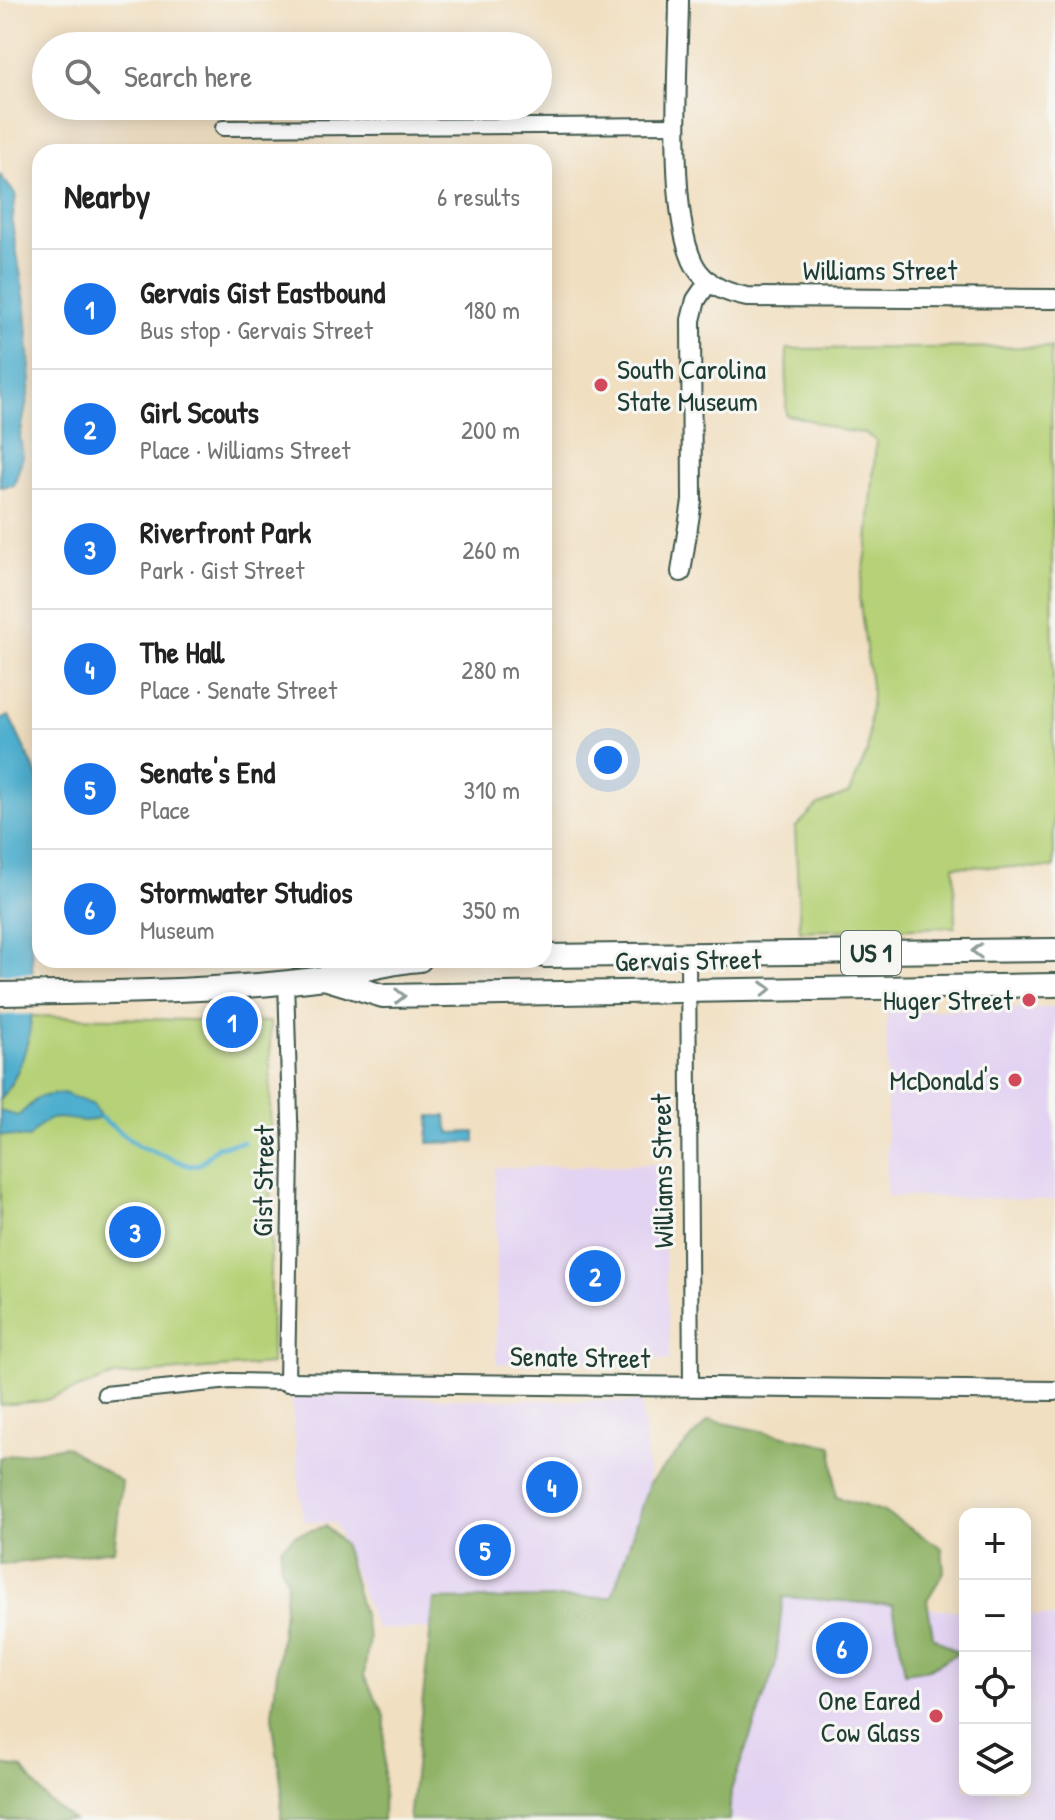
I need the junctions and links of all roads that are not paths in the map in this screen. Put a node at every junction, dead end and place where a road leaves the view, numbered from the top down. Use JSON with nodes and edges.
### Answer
{"nodes":[{"id":1,"x":679,"y":0,"type":"edge"},
{"id":2,"x":678,"y":125,"type":"junction"},
{"id":3,"x":223,"y":128,"type":"dead end"},
{"id":4,"x":709,"y":281,"type":"junction"},
{"id":5,"x":1055,"y":299,"type":"edge"},
{"id":6,"x":681,"y":572,"type":"dead end"},
{"id":7,"x":1055,"y":950,"type":"edge"},
{"id":8,"x":688,"y":955,"type":"junction"},
{"id":9,"x":552,"y":956,"type":"edge"},
{"id":10,"x":365,"y":968,"type":"edge"},
{"id":11,"x":324,"y":978,"type":"junction"},
{"id":12,"x":286,"y":980,"type":"junction"},
{"id":13,"x":1055,"y":985,"type":"edge"},
{"id":14,"x":688,"y":991,"type":"junction"},
{"id":15,"x":0,"y":994,"type":"edge"},
{"id":16,"x":287,"y":1382,"type":"junction"},
{"id":17,"x":691,"y":1386,"type":"junction"},
{"id":18,"x":1055,"y":1391,"type":"edge"},
{"id":19,"x":105,"y":1394,"type":"dead end"}],
"edges":[{"from":1,"to":2,"type":"street"},
{"from":2,"to":3,"type":"street"},
{"from":2,"to":4,"type":"street"},
{"from":4,"to":5,"type":"street","name":"Williams Street"},
{"from":4,"to":6,"type":"street"},
{"from":7,"to":8,"type":"main road","name":"Gervais Street","number":"US 1","one_way":true},
{"from":8,"to":9,"type":"main road","name":"Gervais Street","number":"US 1"},
{"from":8,"to":14,"type":"street","name":"Williams Street"},
{"from":10,"to":11,"type":"main road","name":"Gervais Street"},
{"from":11,"to":12,"type":"main road","name":"Gervais Street"},
{"from":11,"to":14,"type":"main road","name":"Gervais Street","one_way":true},
{"from":12,"to":15,"type":"main road","name":"Gervais Street"},
{"from":12,"to":16,"type":"street","name":"Gist Street"},
{"from":14,"to":13,"type":"main road","name":"Gervais Street","one_way":true},
{"from":14,"to":17,"type":"street","name":"Williams Street"},
{"from":16,"to":17,"type":"street","name":"Senate Street"},
{"from":16,"to":19,"type":"street","name":"Senate Street"},
{"from":17,"to":18,"type":"street","name":"Senate Street"}]}
